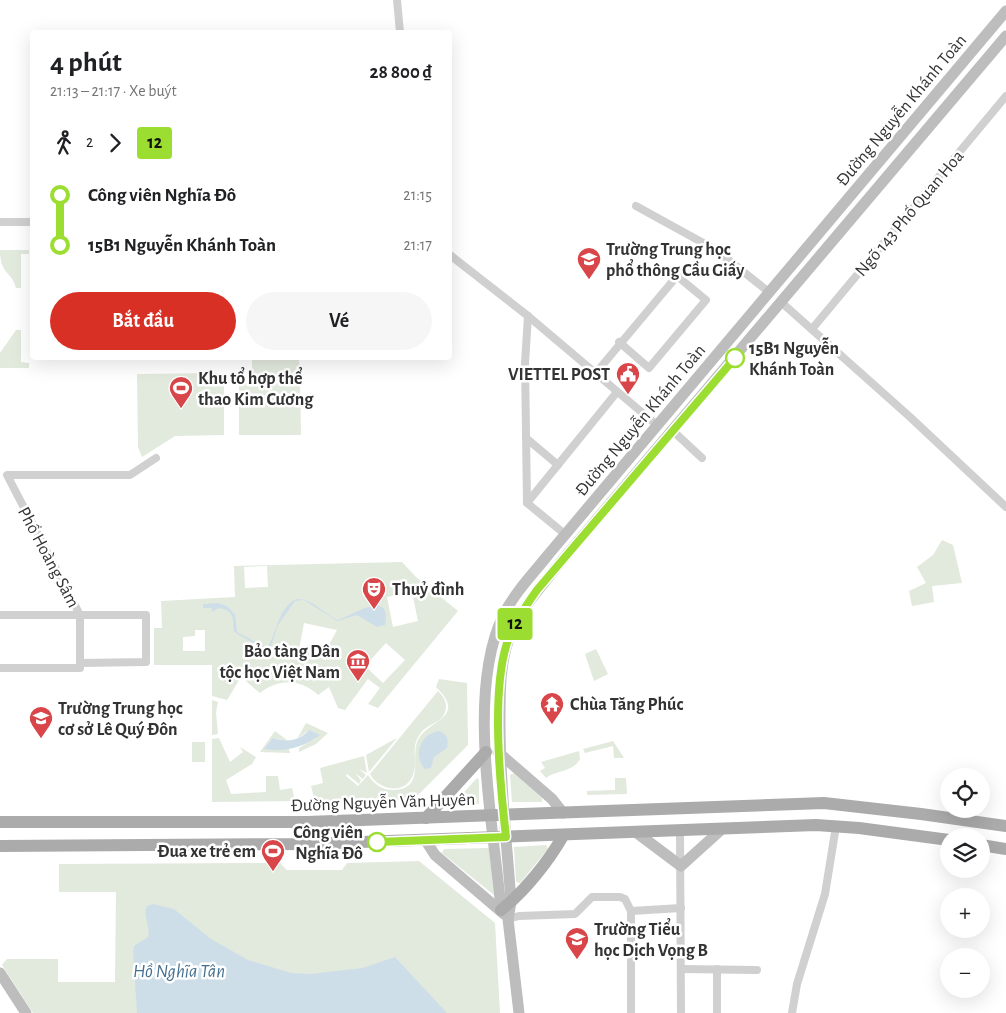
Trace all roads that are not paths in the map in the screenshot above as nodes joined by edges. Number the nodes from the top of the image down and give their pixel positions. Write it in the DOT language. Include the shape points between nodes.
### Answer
graph roads {
  1 [pos="397,0"];
  2 [pos="1006,11"];
  3 [pos="400,30"];
  4 [pos="1006,36"];
  5 [pos="1006,96"];
  6 [pos="636,206"];
  7 [pos="0,222"];
  8 [pos="30,222"];
  9 [pos="452,257"];
  10 [pos="770,293"];
  11 [pos="782,302"];
  12 [pos="528,316"];
  13 [pos="812,329"];
  14 [pos="619,342"];
  15 [pos="595,374"];
  16 [pos="617,392"];
  17 [pos="658,426"];
  18 [pos="674,431"];
  19 [pos="526,438"];
  20 [pos="156,458"];
  21 [pos="702,458"];
  22 [pos="558,465"];
  23 [pos="527,503"];
  24 [pos="1006,507"];
  25 [pos="566,535"];
  26 [pos="0,615"];
  27 [pos="80,615"];
  28 [pos="80,665"];
  29 [pos="0,668"];
  30 [pos="486,752"];
  31 [pos="500,752"];
  32 [pos="680,809"];
  33 [pos="563,812"];
  34 [pos="498,816"];
  35 [pos="426,818"];
  36 [pos="0,822"];
  37 [pos="216,822"];
  38 [pos="306,822"];
  39 [pos="836,826"];
  40 [pos="1006,826"];
  41 [pos="722,829"];
  42 [pos="680,831"];
  43 [pos="637,833"];
  44 [pos="563,836"];
  45 [pos="501,837"];
  46 [pos="940,839"];
  47 [pos="426,841"];
  48 [pos="307,844"];
  49 [pos="215,845"];
  50 [pos="0,846"];
  51 [pos="990,846"];
  52 [pos="1006,849"];
  53 [pos="681,866"];
  54 [pos="681,908"];
  55 [pos="507,911"];
  56 [pos="630,911"];
  57 [pos="681,969"];
  58 [pos="717,969"];
  59 [pos="757,970"];
  60 [pos="0,974"];
  61 [pos="26,1013"];
  62 [pos="519,1013"];
  63 [pos="631,1013"];
  64 [pos="681,1013"];
  65 [pos="717,1013"];
  66 [pos="792,1013"];
  1 -- 3 [label="street"];
  2 -- 10 [label="main road, Đường Nguyễn Khánh Toàn"];
  4 -- 11 [label="main road, Đường Nguyễn Khánh Toàn"];
  5 -- 13 [label="street, Ngõ 143 Phố Quan Hoa"];
  6 -- 10 [label="street" via="716,250"];
  7 -- 8 [label="street"];
  9 -- 12 [label="street"];
  10 -- 11 [label="main road"];
  10 -- 17 [label="main road, Đường Nguyễn Khánh Toàn"];
  11 -- 13 [label="street"];
  11 -- 18 [label="main road, Đường Nguyễn Khánh Toàn"];
  12 -- 15 [label="street"];
  12 -- 19 [label="street"];
  13 -- 24 [label="street"];
  14 -- 14 [label="street" via="648,368 706,300 677,276"];
  14 -- 15 [label="street"];
  15 -- 16 [label="street"];
  16 -- 17 [label="street"];
  16 -- 22 [label="street"];
  17 -- 25 [label="main road, Đường Nguyễn Khánh Toàn"];
  18 -- 21 [label="street"];
  18 -- 31 [label="main road, Đường Nguyễn Khánh Toàn" via="537,590 517,621 501,670"];
  19 -- 22 [label="street"];
  19 -- 23 [label="street"];
  20 -- 27 [label="street, Phố Hoàng Sâm" via="130,475 7,475"];
  22 -- 23 [label="street"];
  23 -- 25 [label="street"];
  25 -- 30 [label="main road, Đường Nguyễn Khánh Toàn" via="515,596 495,636 485,681"];
  26 -- 27 [label="street, Phố Hoàng Sâm"];
  27 -- 28 [label="street"];
  27 -- 28 [label="street, Phố Hoàng Sâm" via="146,615 146,662"];
  28 -- 29 [label="street"];
  30 -- 31 [label="main road"];
  30 -- 34 [label="main road, Đường Nguyễn Khánh Toàn"];
  30 -- 35 [label="main road"];
  31 -- 33 [label="main road"];
  31 -- 34 [label="main road, Đường Nguyễn Khánh Toàn"];
  32 -- 33 [label="main road, Đường Nguyễn Văn Huyên"];
  32 -- 40 [label="main road, Đường Nguyễn Văn Huyên" via="833,804"];
  32 -- 42 [label="main road"];
  33 -- 34 [label="main road, Đường Nguyễn Văn Huyên"];
  34 -- 35 [label="main road, Đường Nguyễn Văn Huyên"];
  34 -- 45 [label="main road, Đường Nguyễn Khánh Toàn"];
  35 -- 38 [label="main road, Đường Nguyễn Văn Huyên"];
  36 -- 37 [label="main road, Đường Nguyễn Văn Huyên"];
  37 -- 38 [label="main road, Đường Nguyễn Văn Huyên"];
  37 -- 49 [label="main road"];
  38 -- 48 [label="main road"];
  39 -- 41 [label="main road"];
  39 -- 46 [label="main road"];
  39 -- 66 [label="street" via="825,894 797,984"];
  41 -- 42 [label="main road"];
  41 -- 53 [label="main road"];
  42 -- 43 [label="main road"];
  42 -- 53 [label="street"];
  43 -- 44 [label="main road"];
  43 -- 53 [label="main road"];
  44 -- 45 [label="main road"];
  44 -- 55 [label="main road"];
  45 -- 47 [label="main road"];
  45 -- 55 [label="main road, Đường Nguyễn Khánh Toàn"];
  47 -- 48 [label="main road"];
  47 -- 55 [label="main road" via="435,855"];
  48 -- 49 [label="main road"];
  49 -- 50 [label="main road"];
  51 -- 52 [label="main road"];
  53 -- 54 [label="street"];
  54 -- 56 [label="street"];
  54 -- 57 [label="street"];
  55 -- 56 [label="street" via="519,916 576,913 593,897 621,897 626,900"];
  55 -- 62 [label="main road, Đường Nguyễn Khánh Toàn"];
  56 -- 63 [label="street"];
  57 -- 58 [label="street"];
  57 -- 64 [label="street"];
  58 -- 59 [label="street"];
  58 -- 65 [label="street"];
  60 -- 61 [label="main road"];
}
